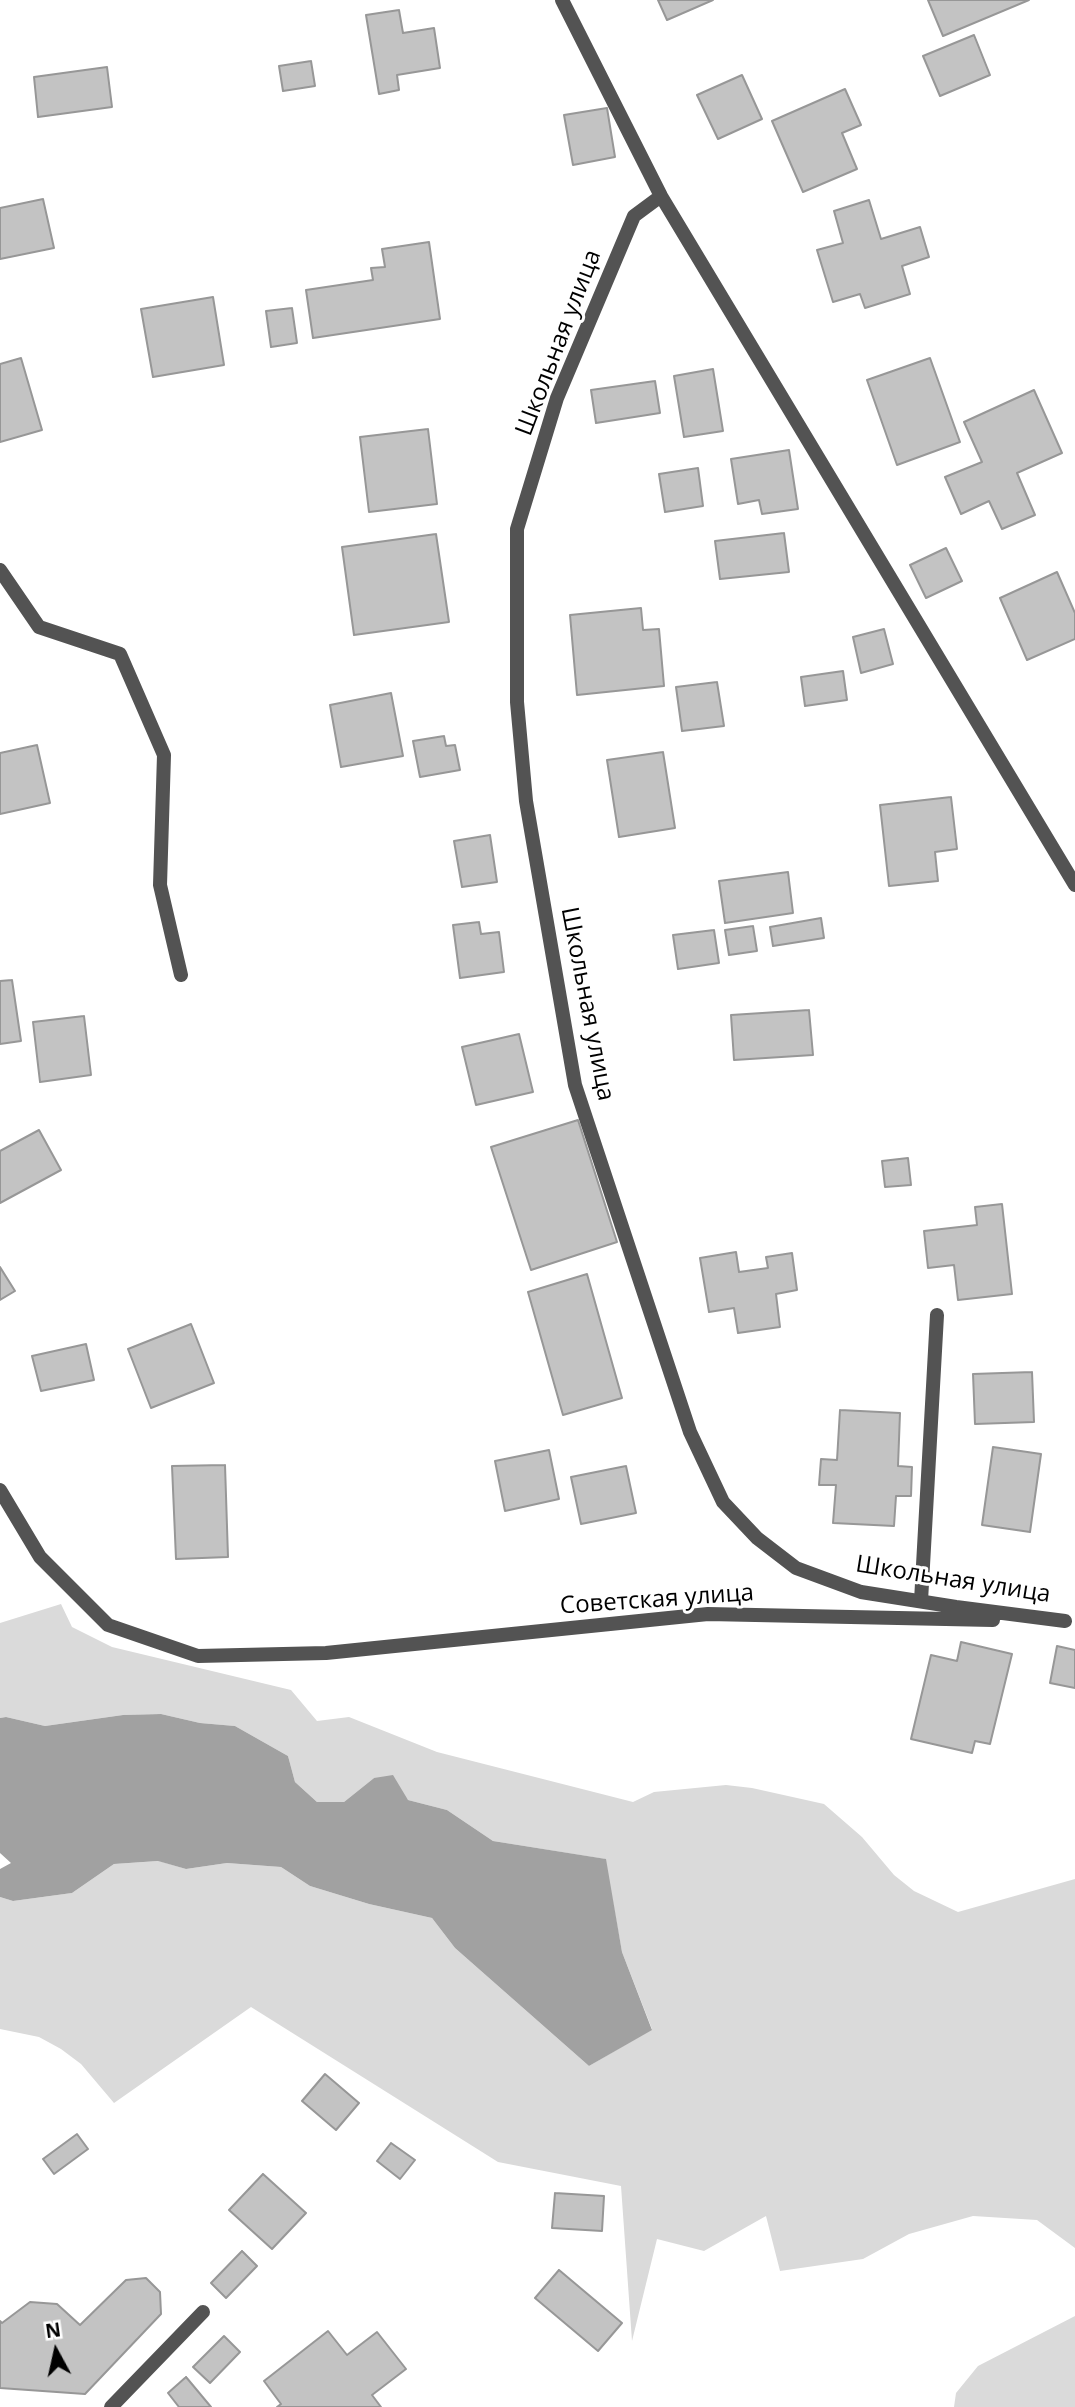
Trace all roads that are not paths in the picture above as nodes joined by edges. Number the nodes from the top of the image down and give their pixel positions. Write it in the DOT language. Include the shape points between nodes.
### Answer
graph roads {
  1 [pos="562,0"];
  2 [pos="662,196"];
  3 [pos="0,570"];
  4 [pos="1075,884"];
  5 [pos="181,975"];
  6 [pos="937,1315"];
  7 [pos="0,1490"];
  8 [pos="920,1601"];
  9 [pos="1070,1621"];
  10 [pos="204,2312"];
  11 [pos="111,2407"];
  1 -- 2 [label="street"];
  2 -- 4 [label="street"];
  2 -- 8 [label="street, Школьная улица" via="634,216 557,398 517,529 517,702 526,801 575,1085 690,1432 723,1502 757,1538 796,1568 861,1592"];
  3 -- 5 [label="street" via="39,627 120,654 164,755 160,885"];
  6 -- 8 [label="street"];
  7 -- 9 [label="street, Советская улица" via="40,1557 108,1625 198,1656 326,1653 708,1614"];
  8 -- 9 [label="street, Школьная улица"];
  10 -- 11 [label="street"];
}
